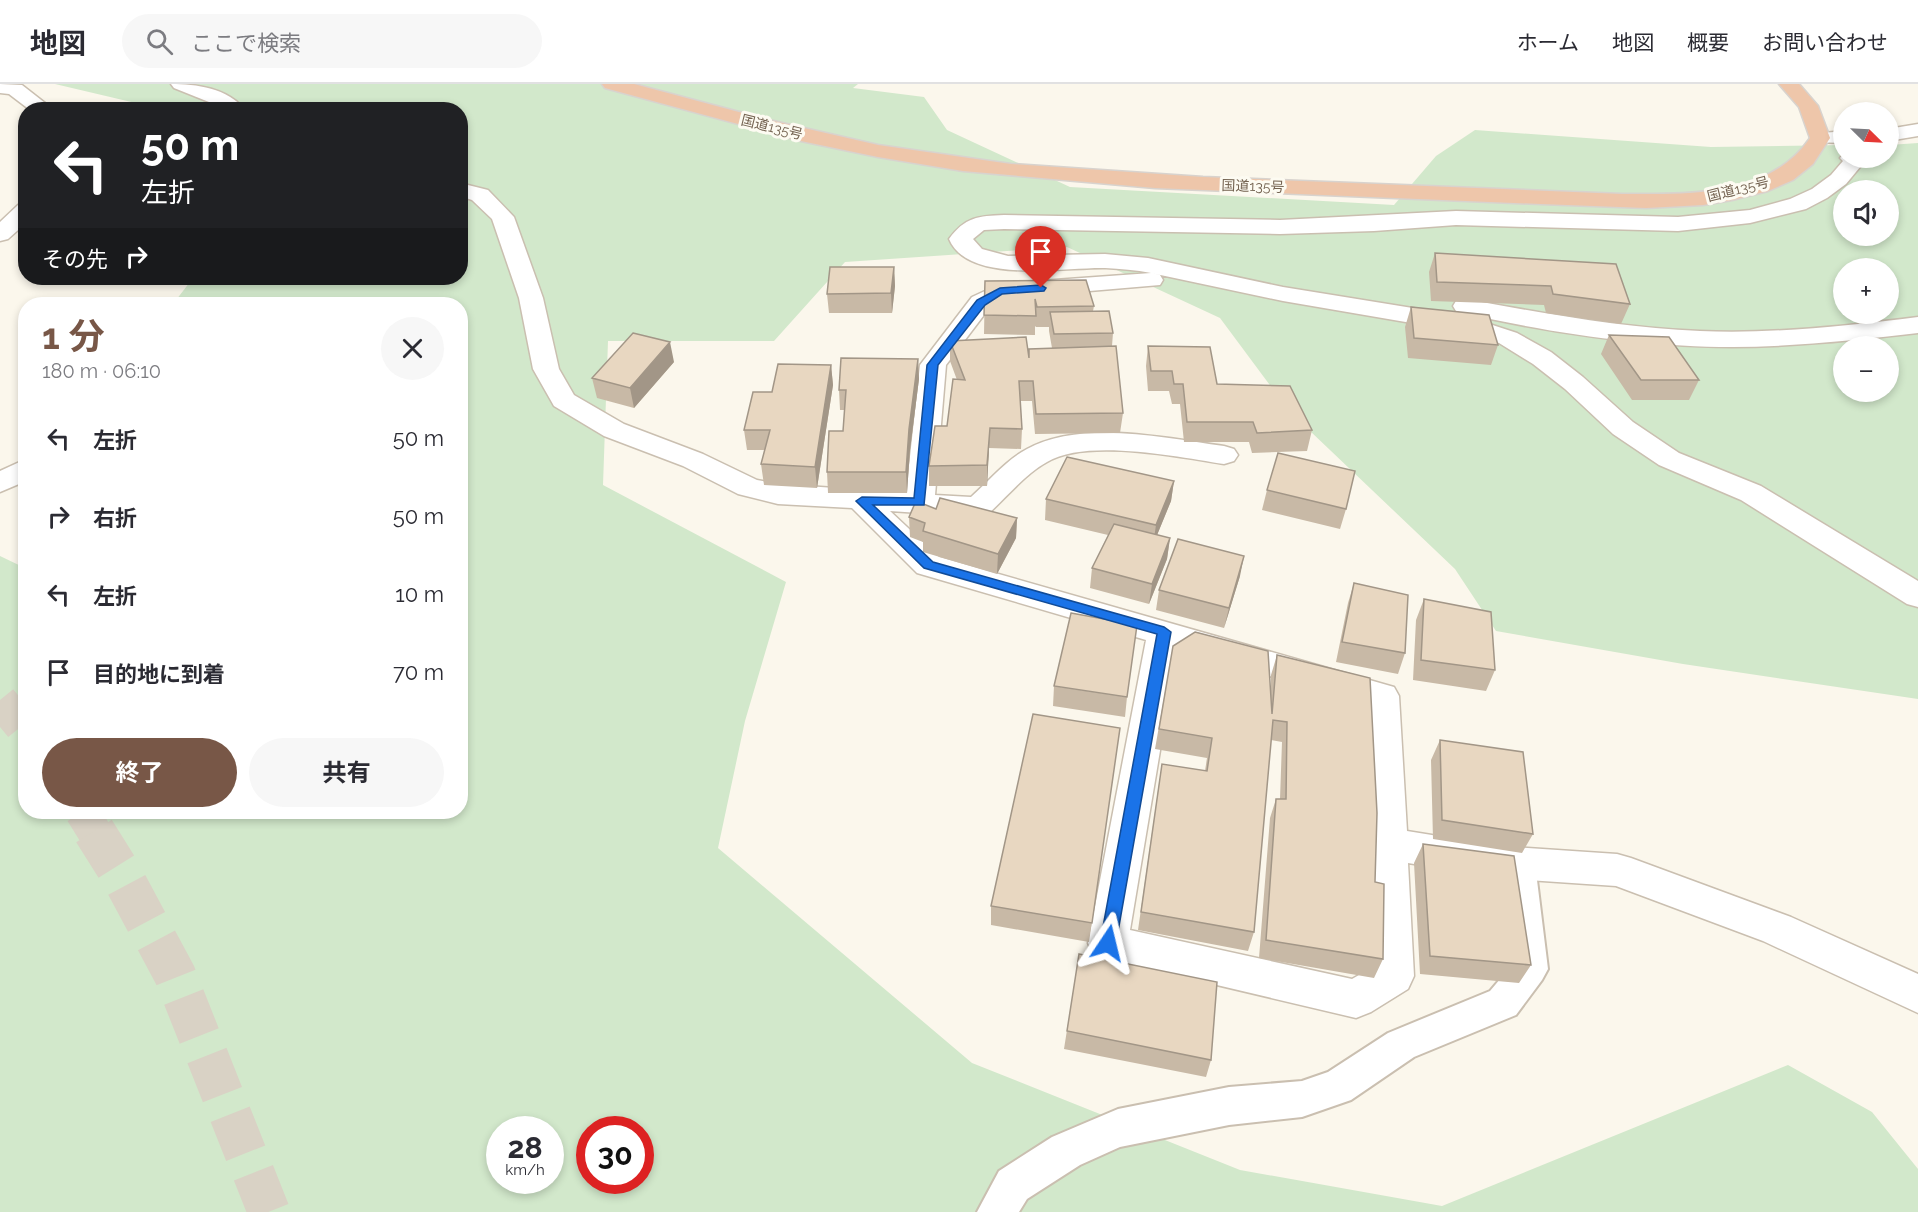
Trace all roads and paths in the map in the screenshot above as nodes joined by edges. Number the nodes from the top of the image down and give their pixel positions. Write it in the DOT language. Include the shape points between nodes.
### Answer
graph roads {
  1 [pos="181,84"];
  2 [pos="612,84"];
  3 [pos="1789,84"];
  4 [pos="0,87"];
  5 [pos="33,102"];
  6 [pos="223,102"];
  7 [pos="1918,130"];
  8 [pos="1899,133"];
  9 [pos="1833,137"];
  10 [pos="1820,138"];
  11 [pos="1833,144"];
  12 [pos="1849,168"];
  13 [pos="468,191"];
  14 [pos="18,217"];
  15 [pos="0,234"];
  16 [pos="1199,275"];
  17 [pos="1918,325"];
  18 [pos="1224,456"];
  19 [pos="18,473"];
  20 [pos="0,483"];
  21 [pos="862,501"];
  22 [pos="920,502"];
  23 [pos="1918,596"];
  24 [pos="1164,632"];
  25 [pos="1387,844"];
  26 [pos="1519,864"];
  27 [pos="1918,994"];
  28 [pos="997,1212"];
  1 -- 6 [label="street"];
  2 -- 10 [label="highway, 国道135号" via="791,133 917,158 1062,175 1234,185 1622,201 1708,198 1768,183 1791,171 1807,158"];
  3 -- 10 [label="highway" via="1808,106"];
  4 -- 5 [label="street" via="15,89"];
  7 -- 8 [label="street"];
  9 -- 10 [label="street"];
  10 -- 11 [label="street"];
  12 -- 16 [label="street" via="1844,176 1805,201 1706,222 1456,219 1280,227 1004,222 977,223 966,230 962,239 974,254 1007,263 1105,261"];
  13 -- 21 [label="street" via="480,195 503,217 531,298 546,369 564,400 614,430 693,460 748,487 778,494"];
  14 -- 15 [label="street"];
  16 -- 17 [label="street" via="1290,281 1668,338 1779,340"];
  16 -- 22 [label="street" via="1000,291 981,302 933,365"];
  16 -- 23 [label="street" via="1283,294 1468,325 1508,338 1542,358 1623,428 1669,459 1751,493"];
  18 -- 22 [label="street" via="1142,444 1061,446 1038,454 978,507"];
  19 -- 20 [label="street"];
  21 -- 22 [label="street"];
  21 -- 24 [label="street" via="928,565"];
  24 -- 25 [label="street" via="1382,696"];
  24 -- 25 [label="street" via="1108,943 1356,999 1394,976"];
  25 -- 26 [label="street"];
  26 -- 27 [label="street" via="1617,870 1777,929"];
  26 -- 28 [label="lane" via="1530,969 1503,1003 1401,1045 1338,1087 1302,1099 1229,1106 1118,1128 1066,1150 1013,1185"];
}
